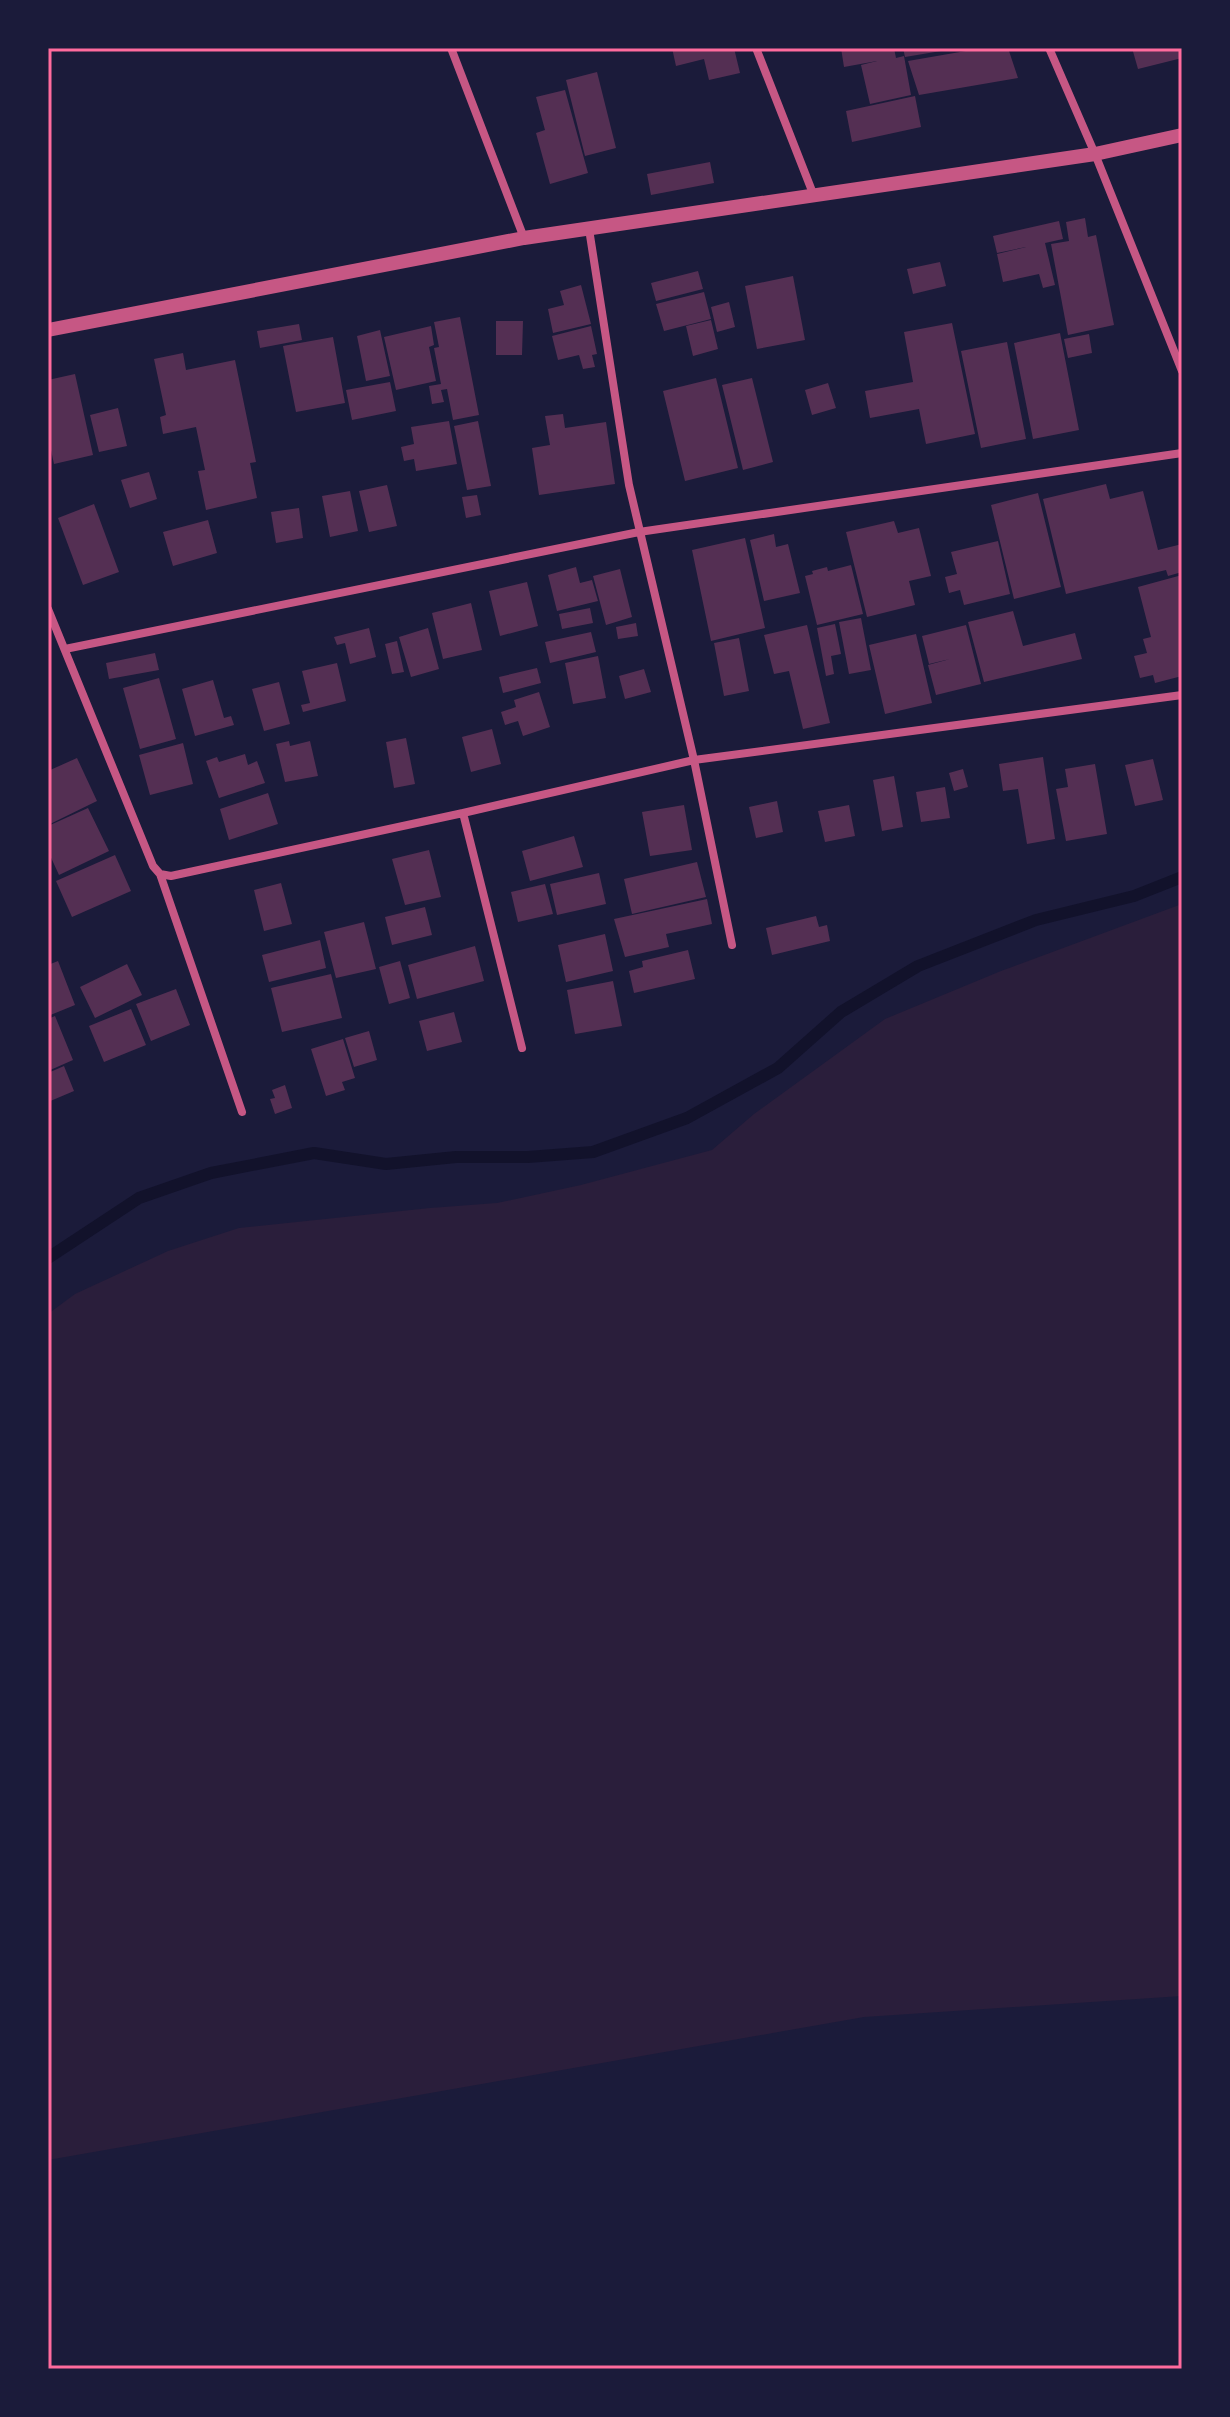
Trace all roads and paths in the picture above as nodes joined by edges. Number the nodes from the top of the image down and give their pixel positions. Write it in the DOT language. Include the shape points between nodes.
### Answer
graph roads {
  1 [pos="451,48"];
  2 [pos="756,48"];
  3 [pos="1049,48"];
  4 [pos="1182,135"];
  5 [pos="1095,154"];
  6 [pos="814,197"];
  7 [pos="589,229"];
  8 [pos="524,238"];
  9 [pos="48,330"];
  10 [pos="1182,371"];
  11 [pos="1182,453"];
  12 [pos="639,532"];
  13 [pos="48,609"];
  14 [pos="65,649"];
  15 [pos="1182,695"];
  16 [pos="694,760"];
  17 [pos="463,813"];
  18 [pos="160,874"];
  19 [pos="732,945"];
  20 [pos="522,1048"];
  21 [pos="242,1112"];
  1 -- 8 [label="street"];
  2 -- 6 [label="street"];
  3 -- 5 [label="street"];
  4 -- 5 [label="street"];
  5 -- 6 [label="street"];
  5 -- 10 [label="street"];
  6 -- 7 [label="street"];
  7 -- 8 [label="street"];
  7 -- 12 [label="street"];
  8 -- 9 [label="street"];
  11 -- 12 [label="street"];
  12 -- 14 [label="street"];
  12 -- 16 [label="street"];
  13 -- 14 [label="street"];
  14 -- 18 [label="street"];
  15 -- 16 [label="street"];
  16 -- 17 [label="street"];
  16 -- 19 [label="street"];
  17 -- 18 [label="street" via="171,876"];
  17 -- 20 [label="street"];
  18 -- 21 [label="street"];
}
